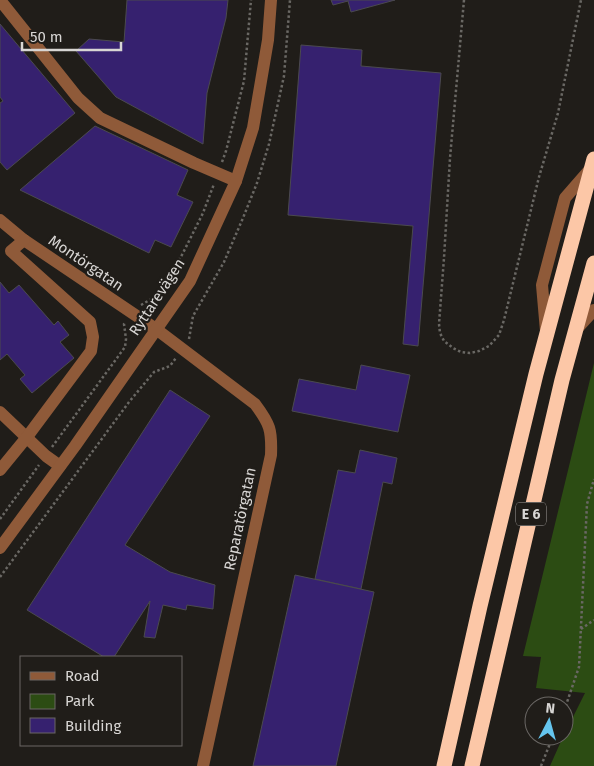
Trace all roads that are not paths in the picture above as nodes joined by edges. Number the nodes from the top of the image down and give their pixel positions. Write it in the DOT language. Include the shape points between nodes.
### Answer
graph roads {
  1 [pos="0,0"];
  2 [pos="271,0"];
  3 [pos="593,163"];
  4 [pos="236,181"];
  5 [pos="0,220"];
  6 [pos="24,240"];
  7 [pos="594,263"];
  8 [pos="594,310"];
  9 [pos="156,329"];
  10 [pos="575,331"];
  11 [pos="0,412"];
  12 [pos="27,437"];
  13 [pos="60,466"];
  14 [pos="0,470"];
  15 [pos="0,548"];
  16 [pos="203,766"];
  17 [pos="444,766"];
  18 [pos="472,766"];
  1 -- 4 [label="street" via="78,98 100,118"];
  2 -- 4 [label="street, Ryttarevägen" via="268,40 253,128"];
  3 -- 17 [label="highway, E 6" via="546,336"];
  4 -- 9 [label="street, Ryttarevägen" via="190,281"];
  5 -- 6 [label="street, Montörgatan"];
  6 -- 9 [label="street, Montörgatan"];
  6 -- 12 [label="street" via="11,251 90,322 93,337 91,351"];
  7 -- 10 [label="highway, E 6"];
  8 -- 10 [label="street"];
  9 -- 13 [label="street, Ryttarevägen"];
  9 -- 16 [label="street, Reparatörgatan" via="255,404 272,435 271,455"];
  10 -- 18 [label="highway, E 6"];
  11 -- 12 [label="street"];
  12 -- 13 [label="street"];
  12 -- 14 [label="street"];
  13 -- 15 [label="street, Ryttarevägen"];
}
